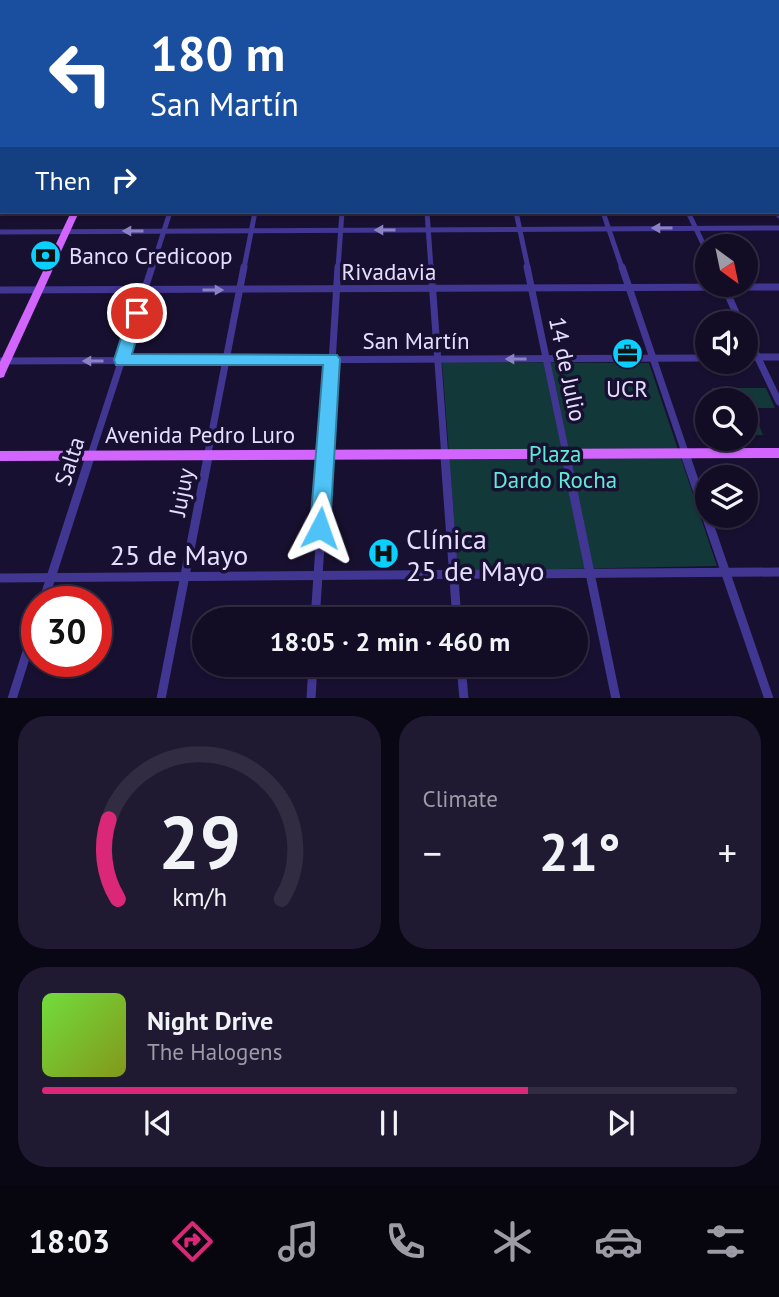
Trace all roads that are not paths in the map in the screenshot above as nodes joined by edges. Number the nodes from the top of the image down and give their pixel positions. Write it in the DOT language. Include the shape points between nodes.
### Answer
graph roads {
  1 [pos="74,214"];
  2 [pos="169,214"];
  3 [pos="256,214"];
  4 [pos="342,214"];
  5 [pos="427,214"];
  6 [pos="516,214"];
  7 [pos="604,214"];
  8 [pos="689,214"];
  9 [pos="696,228"];
  10 [pos="779,228"];
  11 [pos="519,229"];
  12 [pos="609,229"];
  13 [pos="341,230"];
  14 [pos="429,230"];
  15 [pos="164,231"];
  16 [pos="252,231"];
  17 [pos="0,232"];
  18 [pos="66,232"];
  19 [pos="699,234"];
  20 [pos="695,287"];
  21 [pos="758,287"];
  22 [pos="779,287"];
  23 [pos="531,288"];
  24 [pos="629,288"];
  25 [pos="240,289"];
  26 [pos="337,289"];
  27 [pos="433,289"];
  28 [pos="0,290"];
  29 [pos="38,290"];
  30 [pos="145,290"];
  31 [pos="779,357"];
  32 [pos="546,358"];
  33 [pos="653,358"];
  34 [pos="695,358"];
  35 [pos="758,358"];
  36 [pos="331,359"];
  37 [pos="439,359"];
  38 [pos="122,360"];
  39 [pos="227,360"];
  40 [pos="758,360"];
  41 [pos="3,361"];
  42 [pos="0,374"];
  43 [pos="779,402"];
  44 [pos="686,453"];
  45 [pos="779,453"];
  46 [pos="445,454"];
  47 [pos="566,454"];
  48 [pos="208,455"];
  49 [pos="325,455"];
  50 [pos="0,456"];
  51 [pos="91,456"];
  52 [pos="779,572"];
  53 [pos="727,573"];
  54 [pos="590,575"];
  55 [pos="454,576"];
  56 [pos="183,577"];
  57 [pos="317,577"];
  58 [pos="0,578"];
  59 [pos="50,578"];
  60 [pos="48,586"];
  61 [pos="316,607"];
  62 [pos="456,607"];
  63 [pos="21,670"];
  64 [pos="312,677"];
  65 [pos="462,677"];
  66 [pos="12,698"];
  67 [pos="161,698"];
  68 [pos="311,698"];
  69 [pos="464,698"];
  70 [pos="616,698"];
  71 [pos="769,698"];
  1 -- 18 [label="main road"];
  2 -- 15 [label="street, Salta"];
  3 -- 16 [label="street, Jujuy"];
  4 -- 13 [label="street"];
  5 -- 14 [label="street"];
  6 -- 11 [label="street, 14 de Julio"];
  7 -- 12 [label="street"];
  8 -- 9 [label="street"];
  9 -- 10 [label="street"];
  9 -- 12 [label="street, one-way"];
  9 -- 19 [label="street"];
  11 -- 12 [label="street"];
  11 -- 14 [label="street"];
  11 -- 23 [label="street, 14 de Julio"];
  12 -- 24 [label="street"];
  14 -- 13 [label="street, one-way"];
  13 -- 16 [label="street"];
  13 -- 26 [label="street"];
  14 -- 27 [label="street"];
  15 -- 16 [label="street"];
  15 -- 18 [label="street, one-way"];
  15 -- 30 [label="street, Salta"];
  16 -- 25 [label="street, Jujuy"];
  17 -- 18 [label="street"];
  18 -- 29 [label="main road"];
  20 -- 24 [label="street, Rivadavia"];
  21 -- 22 [label="street, Rivadavia"];
  23 -- 24 [label="street, Rivadavia"];
  23 -- 27 [label="street, Rivadavia"];
  23 -- 32 [label="street, 14 de Julio"];
  24 -- 33 [label="street"];
  25 -- 26 [label="street, Rivadavia"];
  30 -- 25 [label="street, Rivadavia, one-way"];
  25 -- 39 [label="street, Jujuy"];
  26 -- 27 [label="street, Rivadavia"];
  26 -- 36 [label="street"];
  27 -- 37 [label="street"];
  28 -- 29 [label="street, Rivadavia"];
  29 -- 30 [label="street, Rivadavia"];
  29 -- 41 [label="main road"];
  30 -- 38 [label="street, Salta"];
  31 -- 35 [label="street"];
  32 -- 33 [label="street, San Martín"];
  32 -- 37 [label="street, San Martín, one-way"];
  32 -- 47 [label="street, 14 de Julio"];
  33 -- 34 [label="street, San Martín"];
  33 -- 44 [label="street"];
  36 -- 37 [label="street, San Martín"];
  36 -- 39 [label="street, San Martín"];
  36 -- 49 [label="street"];
  37 -- 46 [label="street"];
  38 -- 39 [label="street, San Martín"];
  38 -- 41 [label="street, San Martín, one-way"];
  38 -- 51 [label="street, Salta"];
  39 -- 48 [label="street, Jujuy"];
  40 -- 43 [label="street"];
  41 -- 42 [label="main road"];
  44 -- 45 [label="main road, Avenida Pedro Luro"];
  44 -- 47 [label="main road, Avenida Pedro Luro"];
  44 -- 53 [label="street"];
  46 -- 47 [label="main road, Avenida Pedro Luro"];
  46 -- 49 [label="main road, Avenida Pedro Luro"];
  46 -- 55 [label="street"];
  47 -- 54 [label="street, 14 de Julio"];
  48 -- 49 [label="main road, Avenida Pedro Luro"];
  48 -- 51 [label="main road, Avenida Pedro Luro"];
  48 -- 56 [label="street, Jujuy"];
  49 -- 57 [label="street"];
  50 -- 51 [label="main road, Avenida Pedro Luro"];
  51 -- 59 [label="street, Salta"];
  52 -- 53 [label="street, 25 de Mayo"];
  53 -- 54 [label="street, 25 de Mayo"];
  53 -- 71 [label="street"];
  54 -- 55 [label="street, 25 de Mayo"];
  54 -- 70 [label="street, 14 de Julio"];
  55 -- 57 [label="street, 25 de Mayo"];
  55 -- 62 [label="street"];
  56 -- 57 [label="street, 25 de Mayo"];
  56 -- 59 [label="street, 25 de Mayo"];
  56 -- 67 [label="street, Jujuy"];
  57 -- 61 [label="street"];
  58 -- 59 [label="street, 25 de Mayo"];
  59 -- 60 [label="street, Salta"];
  63 -- 66 [label="street"];
  64 -- 68 [label="street"];
  65 -- 69 [label="street"];
}
